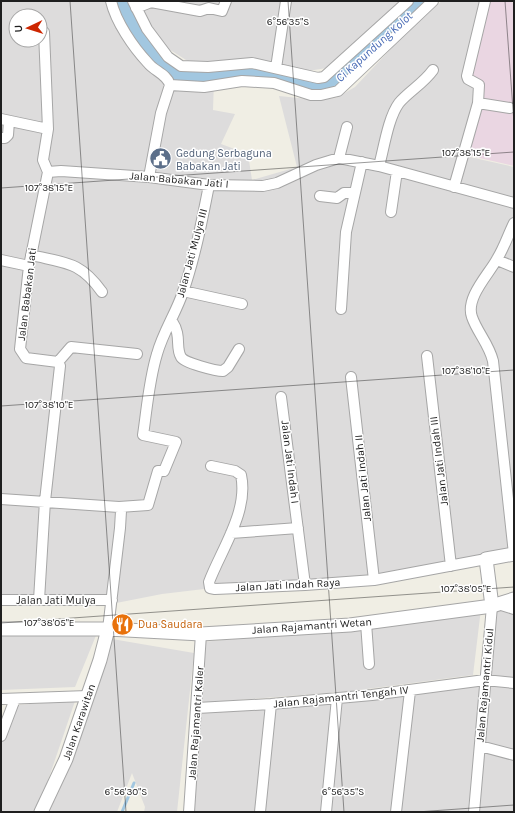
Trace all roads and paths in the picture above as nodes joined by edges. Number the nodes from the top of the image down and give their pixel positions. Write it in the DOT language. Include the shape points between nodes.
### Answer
graph roads {
  1 [pos="110,1"];
  2 [pos="226,1"];
  3 [pos="286,1"];
  4 [pos="408,1"];
  5 [pos="433,1"];
  6 [pos="485,1"];
  7 [pos="135,4"];
  8 [pos="45,48"];
  9 [pos="276,68"];
  10 [pos="433,70"];
  11 [pos="170,85"];
  12 [pos="478,103"];
  13 [pos="510,108"];
  14 [pos="5,120"];
  15 [pos="347,128"];
  16 [pos="48,129"];
  17 [pos="1,138"];
  18 [pos="339,158"];
  19 [pos="362,162"];
  20 [pos="379,166"];
  21 [pos="397,171"];
  22 [pos="48,172"];
  23 [pos="148,177"];
  24 [pos="210,185"];
  25 [pos="454,187"];
  26 [pos="354,193"];
  27 [pos="320,196"];
  28 [pos="512,202"];
  29 [pos="391,212"];
  30 [pos="514,223"];
  31 [pos="31,255"];
  32 [pos="1,260"];
  33 [pos="497,260"];
  34 [pos="29,266"];
  35 [pos="514,267"];
  36 [pos="183,291"];
  37 [pos="102,292"];
  38 [pos="242,304"];
  39 [pos="341,309"];
  40 [pos="172,321"];
  41 [pos="239,349"];
  42 [pos="137,354"];
  43 [pos="427,356"];
  44 [pos="58,362"];
  45 [pos="351,377"];
  46 [pos="281,397"];
  47 [pos="211,466"];
  48 [pos="1,499"];
  49 [pos="45,501"];
  50 [pos="119,507"];
  51 [pos="298,528"];
  52 [pos="231,533"];
  53 [pos="514,554"];
  54 [pos="486,559"];
  55 [pos="451,566"];
  56 [pos="374,580"];
  57 [pos="305,585"];
  58 [pos="514,599"];
  59 [pos="1,600"];
  60 [pos="39,600"];
  61 [pos="112,600"];
  62 [pos="495,605"];
  63 [pos="514,610"];
  64 [pos="366,623"];
  65 [pos="1,629"];
  66 [pos="108,629"];
  67 [pos="202,634"];
  68 [pos="369,664"];
  69 [pos="487,680"];
  70 [pos="514,683"];
  71 [pos="410,691"];
  72 [pos="88,696"];
  73 [pos="337,698"];
  74 [pos="1,699"];
  75 [pos="15,699"];
  76 [pos="271,704"];
  77 [pos="197,708"];
  78 [pos="1,736"];
  79 [pos="480,746"];
  80 [pos="514,755"];
  81 [pos="41,812"];
  82 [pos="189,812"];
  83 [pos="260,812"];
  84 [pos="326,812"];
  85 [pos="396,812"];
  86 [pos="474,812"];
  1 -- 11 [label="street" via="124,31 148,64 165,77"];
  2 -- 7 [label="street" via="222,11 209,8 204,12 151,2"];
  3 -- 9 [label="street"];
  4 -- 9 [label="street" via="324,77 315,78"];
  5 -- 11 [label="street" via="345,87 334,93 311,95 274,83 242,81 204,87"];
  6 -- 12 [label="street" via="467,76 479,85"];
  7 -- 9 [label="street" via="147,29 168,57 181,66 208,68 252,63"];
  8 -- 16 [label="street"];
  10 -- 20 [label="street" via="397,107"];
  11 -- 23 [label="street" via="161,113"];
  12 -- 13 [label="street"];
  12 -- 25 [label="street"];
  14 -- 16 [label="street"];
  14 -- 17 [label="street" via="8,135"];
  15 -- 18 [label="street"];
  16 -- 22 [label="street" via="43,160"];
  18 -- 19 [label="street, Jalan Babakan Jati I"];
  18 -- 24 [label="street, Jalan Babakan Jati I" via="316,165 277,183 263,186"];
  19 -- 20 [label="street, Jalan Babakan Jati I"];
  19 -- 26 [label="street"];
  20 -- 21 [label="street, Jalan Babakan Jati I"];
  21 -- 25 [label="street, Jalan Babakan Jati I"];
  21 -- 29 [label="street"];
  22 -- 23 [label="street, Jalan Babakan Jati I"];
  22 -- 31 [label="street, Jalan Babakan Jati"];
  23 -- 24 [label="street, Jalan Babakan Jati I"];
  24 -- 36 [label="street, Jalan Jati Mulya III"];
  25 -- 28 [label="street, Jalan Babakan Jati I"];
  26 -- 27 [label="street" via="345,192 337,198"];
  26 -- 39 [label="street" via="346,232"];
  30 -- 33 [label="street"];
  31 -- 34 [label="street, Jalan Babakan Jati"];
  31 -- 37 [label="street" via="83,270"];
  32 -- 34 [label="street"];
  33 -- 35 [label="street"];
  33 -- 53 [label="street" via="481,282 470,310 493,361"];
  34 -- 44 [label="street, Jalan Babakan Jati" via="20,349 28,359"];
  36 -- 38 [label="street"];
  36 -- 40 [label="street, Jalan Jati Mulya III"];
  40 -- 41 [label="street" via="178,332 180,356 185,360 212,370 223,371"];
  40 -- 50 [label="street, Jalan Jati Mulya III" via="162,337 153,368 143,435 176,442 164,471 158,471 148,505"];
  42 -- 44 [label="street" via="71,347"];
  43 -- 55 [label="street, Jalan Jati Indah III"];
  44 -- 49 [label="street" via="60,366 56,416"];
  45 -- 56 [label="street, Jalan Jati Indah II"];
  46 -- 51 [label="street, Jalan Jati Indah I"];
  47 -- 52 [label="street, Jalan Jati Indah Raya" via="235,471 241,475 240,504"];
  48 -- 49 [label="street"];
  49 -- 50 [label="street"];
  49 -- 60 [label="street"];
  50 -- 61 [label="street" via="120,528"];
  51 -- 52 [label="street"];
  51 -- 57 [label="street, Jalan Jati Indah I"];
  52 -- 57 [label="street, Jalan Jati Indah Raya" via="209,580 210,588"];
  53 -- 54 [label="street, Jalan Jati Indah Raya"];
  54 -- 55 [label="street, Jalan Jati Indah Raya"];
  54 -- 62 [label="street, Jalan Rajamantri Kidul"];
  55 -- 56 [label="street, Jalan Jati Indah Raya"];
  56 -- 57 [label="street, Jalan Jati Indah Raya"];
  58 -- 62 [label="street, Jalan Rajamantri Wetan"];
  59 -- 60 [label="street, Jalan Jati Mulya"];
  60 -- 61 [label="street, Jalan Jati Mulya"];
  61 -- 66 [label="street"];
  62 -- 63 [label="street"];
  62 -- 64 [label="street, Jalan Rajamantri Wetan"];
  62 -- 69 [label="street, Jalan Rajamantri Kidul"];
  64 -- 67 [label="street, Jalan Rajamantri Wetan"];
  64 -- 68 [label="street"];
  65 -- 66 [label="street, Jalan Rajamantri Wetan"];
  66 -- 67 [label="street, Jalan Rajamantri Wetan"];
  66 -- 72 [label="street, Jalan Karawitan"];
  67 -- 77 [label="street, Jalan Rajamantri Kaler"];
  69 -- 70 [label="street, Jalan Rajamantri Tengah IV"];
  69 -- 71 [label="street, Jalan Rajamantri Tengah IV"];
  69 -- 79 [label="street, Jalan Rajamantri Kidul"];
  71 -- 73 [label="street, Jalan Rajamantri Tengah IV"];
  71 -- 85 [label="street"];
  72 -- 75 [label="street"];
  72 -- 81 [label="street, Jalan Karawitan" via="66,759"];
  73 -- 76 [label="street, Jalan Rajamantri Tengah IV"];
  73 -- 84 [label="street"];
  74 -- 75 [label="street"];
  75 -- 78 [label="street"];
  76 -- 77 [label="street, Jalan Rajamantri Tengah IV"];
  76 -- 83 [label="street"];
  77 -- 82 [label="street, Jalan Rajamantri Kaler"];
  79 -- 80 [label="street"];
  79 -- 86 [label="street, Jalan Rajamantri Kidul"];
}
